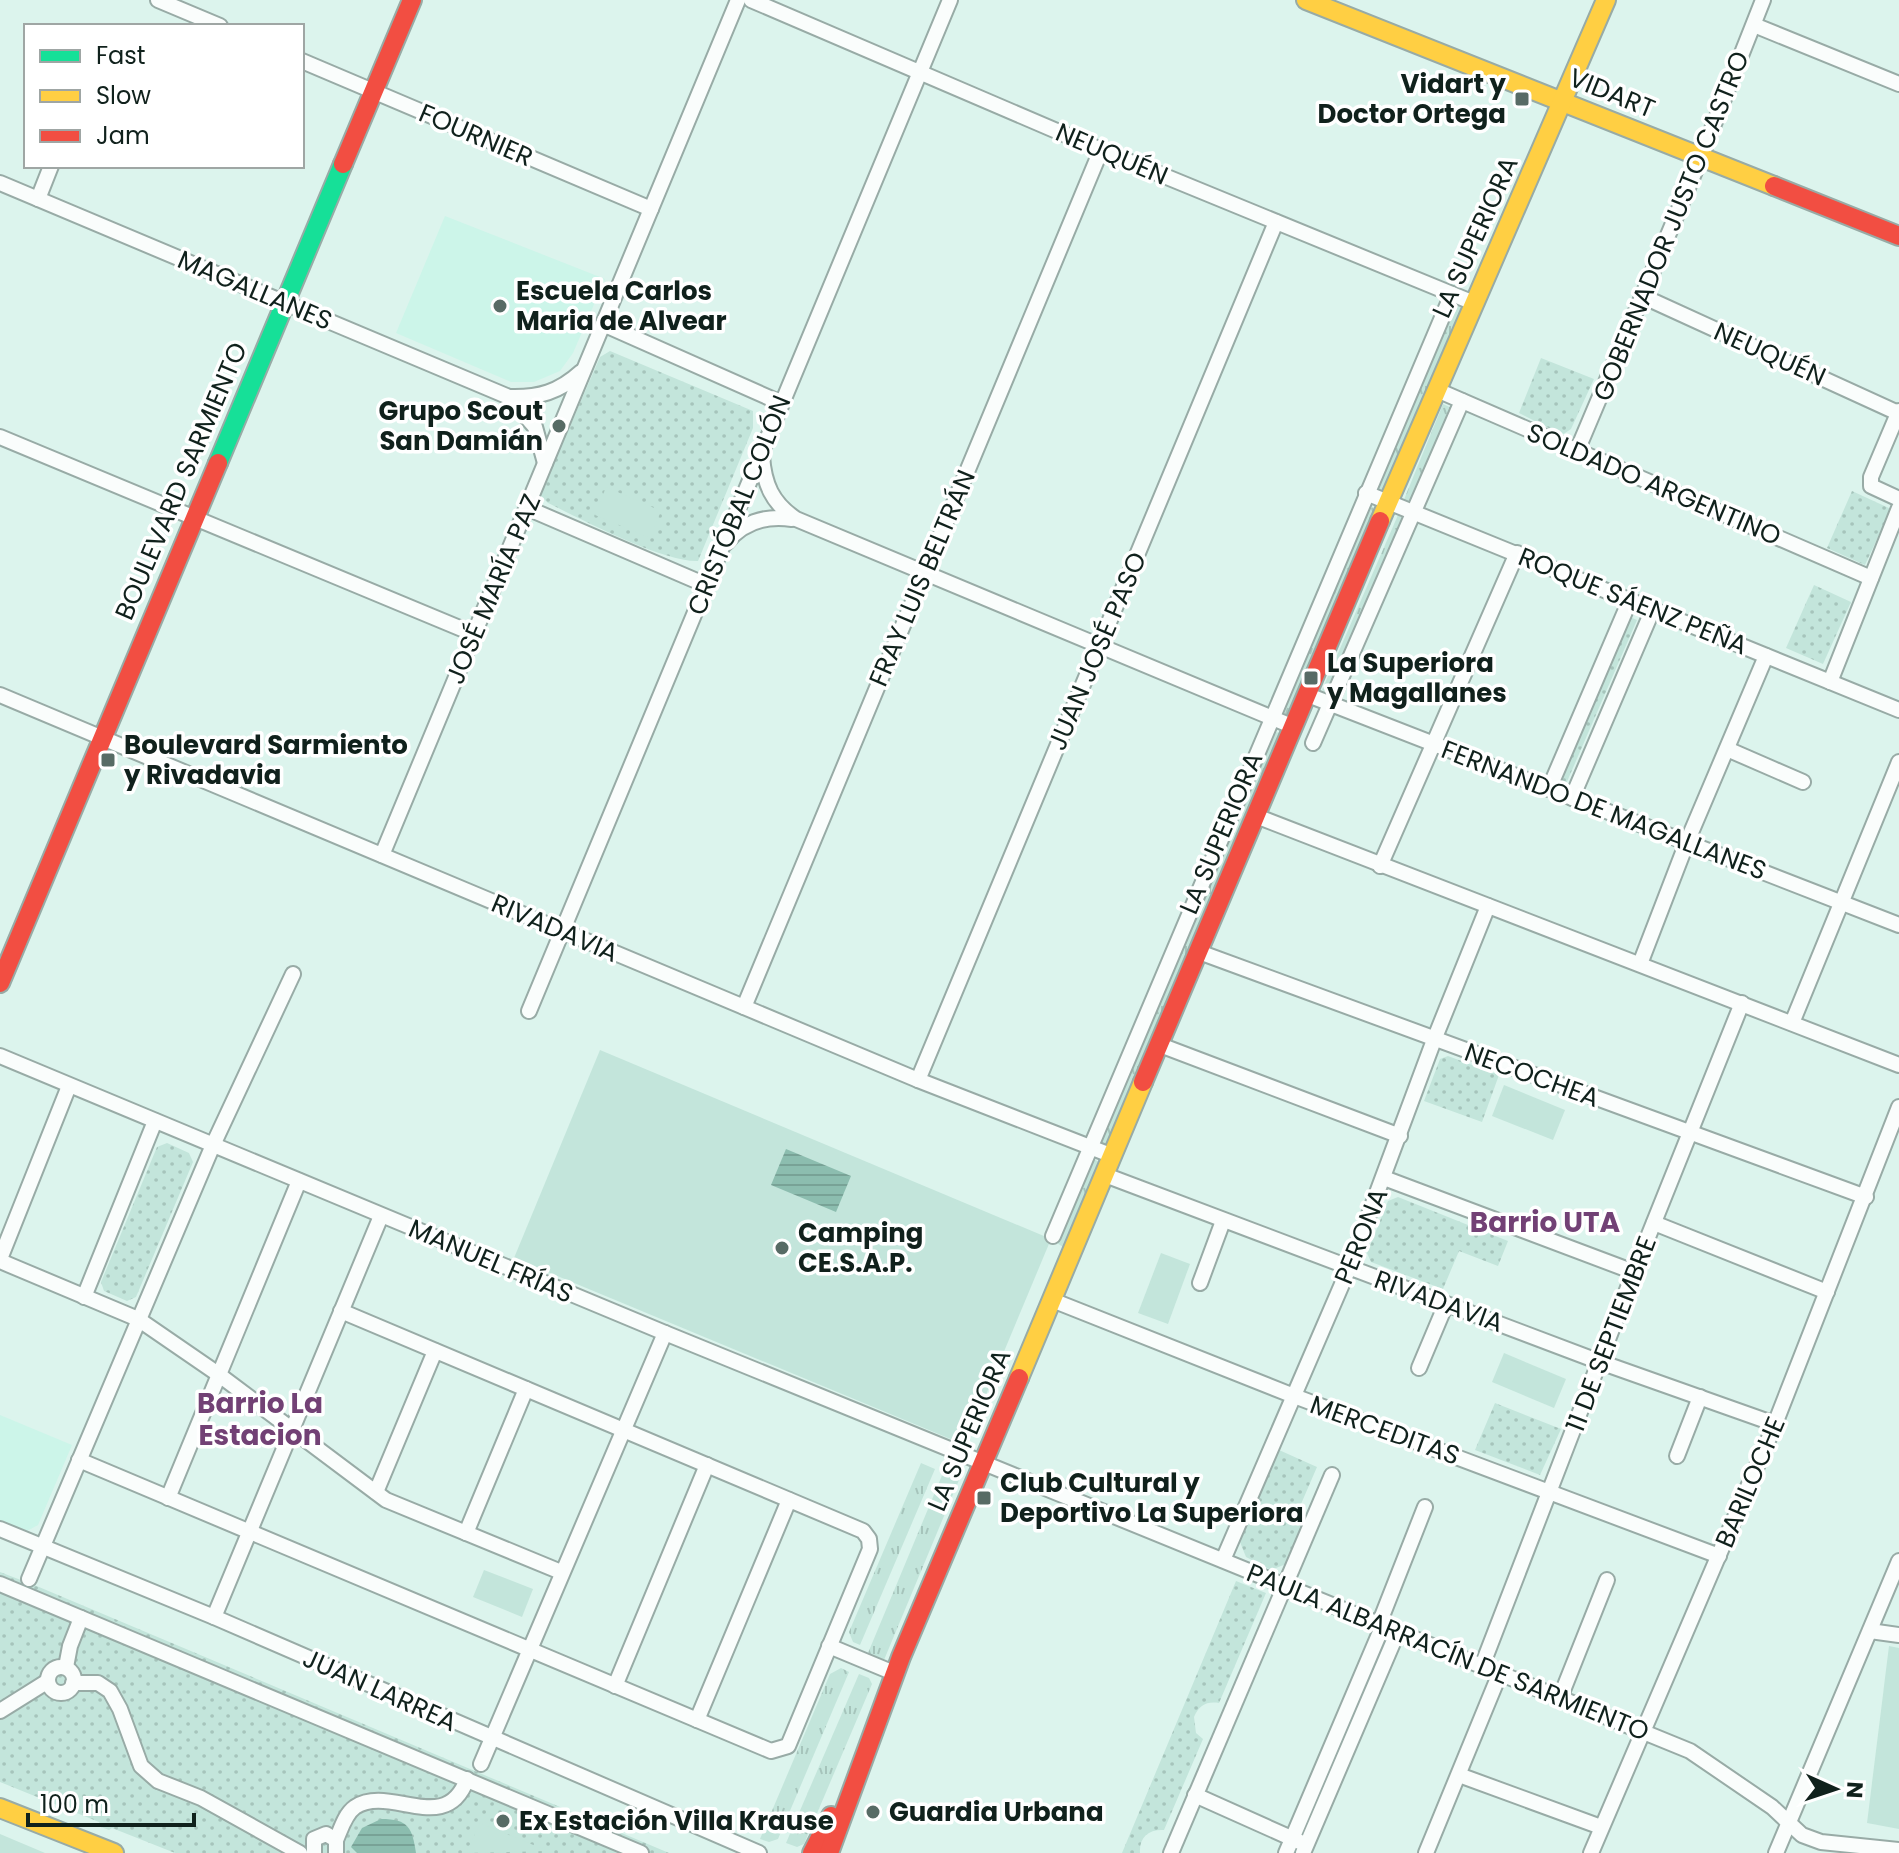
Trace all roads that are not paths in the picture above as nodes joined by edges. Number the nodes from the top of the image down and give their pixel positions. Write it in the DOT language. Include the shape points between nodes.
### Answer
graph roads {
  1 [pos="158,0"];
  2 [pos="412,0"];
  3 [pos="738,0"];
  4 [pos="751,0"];
  5 [pos="950,0"];
  6 [pos="1306,0"];
  7 [pos="1606,0"];
  8 [pos="1763,0"];
  9 [pos="215,24"];
  10 [pos="1754,25"];
  11 [pos="304,62"];
  12 [pos="920,72"];
  13 [pos="1899,84"];
  14 [pos="373,91"];
  15 [pos="1563,102"];
  16 [pos="1101,150"];
  17 [pos="1701,157"];
  18 [pos="50,168"];
  19 [pos="0,183"];
  20 [pos="38,199"];
  21 [pos="651,209"];
  22 [pos="1276,222"];
  23 [pos="1899,236"];
  24 [pos="1452,294"];
  25 [pos="1642,296"];
  26 [pos="283,302"];
  27 [pos="1474,303"];
  28 [pos="603,324"];
  29 [pos="584,369"];
  30 [pos="1437,390"];
  31 [pos="509,397"];
  32 [pos="1462,401"];
  33 [pos="781,403"];
  34 [pos="1899,412"];
  35 [pos="0,437"];
  36 [pos="761,451"];
  37 [pos="1577,451"];
  38 [pos="545,463"];
  39 [pos="1366,493"];
  40 [pos="1899,499"];
  41 [pos="1388,502"];
  42 [pos="527,508"];
  43 [pos="1899,508"];
  44 [pos="1414,512"];
  45 [pos="194,517"];
  46 [pos="796,519"];
  47 [pos="721,550"];
  48 [pos="1517,553"];
  49 [pos="925,572"];
  50 [pos="1871,578"];
  51 [pos="706,585"];
  52 [pos="1630,600"];
  53 [pos="1653,609"];
  54 [pos="474,634"];
  55 [pos="1099,645"];
  56 [pos="1766,656"];
  57 [pos="1830,682"];
  58 [pos="0,695"];
  59 [pos="1308,695"];
  60 [pos="1330,704"];
  61 [pos="1899,710"];
  62 [pos="1272,718"];
  63 [pos="1294,727"];
  64 [pos="102,737"];
  65 [pos="1313,743"];
  66 [pos="1433,744"];
  67 [pos="1727,749"];
  68 [pos="1899,762"];
  69 [pos="1803,782"];
  70 [pos="1549,789"];
  71 [pos="1572,798"];
  72 [pos="1256,816"];
  73 [pos="1687,842"];
  74 [pos="382,855"];
  75 [pos="1380,866"];
  76 [pos="1840,902"];
  77 [pos="1488,906"];
  78 [pos="1899,925"];
  79 [pos="562,931"];
  80 [pos="1199,952"];
  81 [pos="1640,964"];
  82 [pos="293,974"];
  83 [pos="0,983"];
  84 [pos="1742,1003"];
  85 [pos="744,1007"];
  86 [pos="529,1011"];
  87 [pos="1792,1023"];
  88 [pos="1434,1040"];
  89 [pos="1160,1045"];
  90 [pos="0,1056"];
  91 [pos="1899,1065"];
  92 [pos="918,1080"];
  93 [pos="69,1086"];
  94 [pos="1899,1107"];
  95 [pos="155,1121"];
  96 [pos="1689,1133"];
  97 [pos="1400,1136"];
  98 [pos="213,1145"];
  99 [pos="1091,1147"];
  100 [pos="1113,1156"];
  101 [pos="1105,1175"];
  102 [pos="1384,1178"];
  103 [pos="299,1181"];
  104 [pos="1866,1197"];
  105 [pos="381,1216"];
  106 [pos="1223,1221"];
  107 [pos="1654,1223"];
  108 [pos="1053,1236"];
  109 [pos="0,1260"];
  110 [pos="1349,1268"];
  111 [pos="1634,1272"];
  112 [pos="1200,1283"];
  113 [pos="1827,1292"];
  114 [pos="84,1297"];
  115 [pos="1052,1300"];
  116 [pos="1446,1304"];
  117 [pos="341,1311"];
  118 [pos="138,1319"];
  119 [pos="665,1333"];
  120 [pos="435,1351"];
  121 [pos="1600,1362"];
  122 [pos="1419,1368"];
  123 [pos="218,1374"];
  124 [pos="526,1389"];
  125 [pos="1294,1396"];
  126 [pos="1700,1397"];
  127 [pos="1775,1424"];
  128 [pos="292,1430"];
  129 [pos="624,1430"];
  130 [pos="1677,1456"];
  131 [pos="79,1460"];
  132 [pos="983,1463"];
  133 [pos="707,1465"];
  134 [pos="1332,1475"];
  135 [pos="1550,1491"];
  136 [pos="376,1492"];
  137 [pos="168,1498"];
  138 [pos="789,1500"];
  139 [pos="1425,1507"];
  140 [pos="0,1529"];
  141 [pos="249,1532"];
  142 [pos="466,1533"];
  143 [pos="43,1546"];
  144 [pos="1719,1556"];
  145 [pos="1223,1560"];
  146 [pos="1899,1561"];
  147 [pos="561,1572"];
  148 [pos="29,1579"];
  149 [pos="1607,1580"];
  150 [pos="0,1584"];
  151 [pos="1286,1586"];
  152 [pos="214,1617"];
  153 [pos="81,1618"];
  154 [pos="1381,1624"];
  155 [pos="1398,1631"];
  156 [pos="1870,1631"];
  157 [pos="1899,1635"];
  158 [pos="829,1646"];
  159 [pos="528,1651"];
  160 [pos="1482,1666"];
  161 [pos="66,1667"];
  162 [pos="1500,1673"];
  163 [pos="48,1681"];
  164 [pos="891,1681"];
  165 [pos="73,1683"];
  166 [pos="615,1686"];
  167 [pos="1560,1698"];
  168 [pos="0,1711"];
  169 [pos="697,1720"];
  170 [pos="1643,1731"];
  171 [pos="492,1739"];
  172 [pos="481,1764"];
  173 [pos="1459,1775"];
  174 [pos="467,1779"];
  175 [pos="1195,1795"];
  176 [pos="0,1808"];
  177 [pos="1789,1823"];
  178 [pos="1601,1827"];
  179 [pos="336,1846"];
  180 [pos="1297,1847"];
  181 [pos="1899,1850"];
  182 [pos="109,1852"];
  183 [pos="300,1853"];
  184 [pos="314,1853"];
  185 [pos="641,1853"];
  186 [pos="759,1853"];
  187 [pos="812,1853"];
  188 [pos="829,1853"];
  189 [pos="1171,1853"];
  190 [pos="1426,1853"];
  191 [pos="1591,1853"];
  192 [pos="1776,1853"];
  1 -- 9 [label="street"];
  2 -- 14 [label="main road, BOULEVARD SARMIENTO"];
  3 -- 21 [label="street, JOSÉ MARÍA PAZ"];
  4 -- 12 [label="street, NEUQUÉN"];
  5 -- 12 [label="street, CRISTÓBAL COLÓN"];
  6 -- 15 [label="main road, VIDART"];
  7 -- 15 [label="main road, LA SUPERIORA"];
  8 -- 10 [label="street, GOBERNADOR JUSTO CASTRO"];
  10 -- 13 [label="street"];
  10 -- 17 [label="street, GOBERNADOR JUSTO CASTRO"];
  11 -- 14 [label="street, FOURNIER"];
  12 -- 16 [label="street, NEUQUÉN"];
  12 -- 33 [label="street, CRISTÓBAL COLÓN"];
  14 -- 21 [label="street, FOURNIER"];
  14 -- 26 [label="main road, BOULEVARD SARMIENTO"];
  15 -- 17 [label="main road, VIDART"];
  15 -- 27 [label="main road, LA SUPERIORA"];
  16 -- 22 [label="street, NEUQUÉN"];
  16 -- 49 [label="street, FRAY LUIS BELTRÁN"];
  17 -- 23 [label="main road, VIDART"];
  17 -- 25 [label="street, GOBERNADOR JUSTO CASTRO"];
  18 -- 20 [label="street"];
  19 -- 20 [label="street, MAGALLANES"];
  20 -- 26 [label="street, MAGALLANES"];
  21 -- 28 [label="street, JOSÉ MARÍA PAZ"];
  22 -- 24 [label="street, NEUQUÉN"];
  22 -- 55 [label="street, JUAN JOSÉ PASO"];
  24 -- 27 [label="street, NEUQUÉN"];
  24 -- 39 [label="street"];
  25 -- 34 [label="street, NEUQUÉN"];
  25 -- 37 [label="street, GOBERNADOR JUSTO CASTRO"];
  26 -- 31 [label="street, MAGALLANES"];
  26 -- 45 [label="main road, BOULEVARD SARMIENTO"];
  27 -- 30 [label="main road, LA SUPERIORA"];
  28 -- 29 [label="street, JOSÉ MARÍA PAZ"];
  28 -- 33 [label="street"];
  29 -- 31 [label="street" via="550,393"];
  29 -- 38 [label="street, JOSÉ MARÍA PAZ"];
  30 -- 32 [label="street, SOLDADO ARGENTINO"];
  30 -- 41 [label="main road, LA SUPERIORA"];
  31 -- 38 [label="street" via="535,427"];
  32 -- 37 [label="street, SOLDADO ARGENTINO"];
  32 -- 44 [label="street"];
  33 -- 36 [label="street, CRISTÓBAL COLÓN"];
  34 -- 40 [label="street" via="1871,477 1871,486"];
  35 -- 45 [label="street"];
  36 -- 46 [label="street" via="770,493"];
  36 -- 47 [label="street, CRISTÓBAL COLÓN"];
  37 -- 50 [label="street, SOLDADO ARGENTINO"];
  38 -- 42 [label="street, JOSÉ MARÍA PAZ"];
  39 -- 41 [label="street, ROQUE SÁENZ PEÑA"];
  39 -- 62 [label="street"];
  41 -- 44 [label="street, ROQUE SÁENZ PEÑA"];
  41 -- 59 [label="main road, LA SUPERIORA"];
  42 -- 51 [label="street"];
  42 -- 54 [label="street, JOSÉ MARÍA PAZ"];
  43 -- 50 [label="street"];
  44 -- 48 [label="street, ROQUE SÁENZ PEÑA"];
  44 -- 60 [label="street"];
  45 -- 54 [label="street"];
  45 -- 64 [label="main road, BOULEVARD SARMIENTO"];
  46 -- 47 [label="street" via="758,520 733,535"];
  46 -- 49 [label="street"];
  47 -- 51 [label="street, CRISTÓBAL COLÓN"];
  48 -- 52 [label="street, ROQUE SÁENZ PEÑA"];
  48 -- 66 [label="street"];
  49 -- 55 [label="street"];
  49 -- 85 [label="street, FRAY LUIS BELTRÁN"];
  50 -- 57 [label="street"];
  51 -- 79 [label="street, CRISTÓBAL COLÓN"];
  52 -- 53 [label="street, ROQUE SÁENZ PEÑA"];
  52 -- 70 [label="street"];
  53 -- 56 [label="street, ROQUE SÁENZ PEÑA"];
  53 -- 71 [label="street"];
  54 -- 74 [label="street, JOSÉ MARÍA PAZ"];
  55 -- 62 [label="street"];
  55 -- 92 [label="street, JUAN JOSÉ PASO"];
  56 -- 57 [label="street, ROQUE SÁENZ PEÑA"];
  56 -- 67 [label="street"];
  57 -- 61 [label="street, ROQUE SÁENZ PEÑA"];
  58 -- 64 [label="street, RIVADAVIA"];
  59 -- 60 [label="street, FERNANDO DE MAGALLANES"];
  59 -- 63 [label="main road, LA SUPERIORA"];
  60 -- 65 [label="street"];
  60 -- 66 [label="street, FERNANDO DE MAGALLANES"];
  62 -- 63 [label="street"];
  62 -- 99 [label="street"];
  63 -- 72 [label="main road, LA SUPERIORA"];
  64 -- 74 [label="street, RIVADAVIA"];
  64 -- 83 [label="main road, BOULEVARD SARMIENTO"];
  66 -- 70 [label="street, FERNANDO DE MAGALLANES"];
  66 -- 75 [label="street"];
  67 -- 69 [label="street"];
  67 -- 73 [label="street"];
  68 -- 76 [label="street"];
  70 -- 71 [label="street, FERNANDO DE MAGALLANES"];
  71 -- 73 [label="street, FERNANDO DE MAGALLANES"];
  72 -- 75 [label="street"];
  72 -- 80 [label="main road, LA SUPERIORA"];
  73 -- 76 [label="street, FERNANDO DE MAGALLANES"];
  73 -- 81 [label="street"];
  74 -- 79 [label="street, RIVADAVIA"];
  75 -- 77 [label="street"];
  76 -- 78 [label="street, FERNANDO DE MAGALLANES"];
  76 -- 87 [label="street"];
  77 -- 81 [label="street"];
  77 -- 88 [label="street, PERONA"];
  79 -- 85 [label="street, RIVADAVIA"];
  79 -- 86 [label="street, CRISTÓBAL COLÓN"];
  80 -- 88 [label="street, NECOCHEA"];
  80 -- 89 [label="main road, LA SUPERIORA"];
  81 -- 84 [label="street"];
  82 -- 98 [label="street"];
  84 -- 87 [label="street"];
  84 -- 96 [label="street, 11 DE SEPTIEMBRE"];
  85 -- 92 [label="street, RIVADAVIA"];
  87 -- 91 [label="street"];
  88 -- 96 [label="street, NECOCHEA"];
  88 -- 97 [label="street, PERONA"];
  89 -- 97 [label="street"];
  89 -- 100 [label="main road, LA SUPERIORA"];
  90 -- 93 [label="street, MANUEL FRÍAS"];
  92 -- 99 [label="street, RIVADAVIA"];
  93 -- 95 [label="street, MANUEL FRÍAS"];
  93 -- 109 [label="street"];
  94 -- 104 [label="street, BARILOCHE"];
  95 -- 98 [label="street, MANUEL FRÍAS"];
  95 -- 114 [label="street"];
  96 -- 104 [label="street, NECOCHEA"];
  96 -- 107 [label="street, 11 DE SEPTIEMBRE"];
  97 -- 102 [label="street, PERONA"];
  98 -- 103 [label="street, MANUEL FRÍAS"];
  98 -- 118 [label="street"];
  99 -- 100 [label="street, RIVADAVIA"];
  99 -- 108 [label="street"];
  100 -- 101 [label="main road, LA SUPERIORA"];
  101 -- 106 [label="street, RIVADAVIA"];
  101 -- 115 [label="main road, LA SUPERIORA"];
  102 -- 110 [label="street, PERONA"];
  102 -- 111 [label="street"];
  103 -- 105 [label="street, MANUEL FRÍAS"];
  103 -- 123 [label="street"];
  104 -- 113 [label="street, BARILOCHE"];
  105 -- 117 [label="street"];
  105 -- 119 [label="street, MANUEL FRÍAS"];
  106 -- 110 [label="street, RIVADAVIA"];
  106 -- 112 [label="street"];
  107 -- 111 [label="street, 11 DE SEPTIEMBRE"];
  107 -- 113 [label="street"];
  109 -- 114 [label="street"];
  110 -- 116 [label="street, RIVADAVIA"];
  110 -- 125 [label="street, PERONA"];
  111 -- 121 [label="street, 11 DE SEPTIEMBRE"];
  113 -- 127 [label="street, BARILOCHE"];
  114 -- 118 [label="street"];
  115 -- 125 [label="street, MERCEDITAS"];
  115 -- 132 [label="main road, LA SUPERIORA"];
  116 -- 121 [label="street, RIVADAVIA"];
  116 -- 122 [label="street"];
  117 -- 120 [label="street"];
  117 -- 128 [label="street"];
  118 -- 123 [label="street"];
  118 -- 131 [label="street"];
  119 -- 129 [label="street"];
  119 -- 132 [label="street, MANUEL FRÍAS"];
  120 -- 124 [label="street"];
  120 -- 136 [label="street"];
  121 -- 126 [label="street, RIVADAVIA"];
  121 -- 135 [label="street, 11 DE SEPTIEMBRE"];
  123 -- 128 [label="street"];
  123 -- 137 [label="street"];
  124 -- 129 [label="street"];
  124 -- 142 [label="street"];
  125 -- 135 [label="street, MERCEDITAS"];
  125 -- 145 [label="street, PERONA"];
  126 -- 127 [label="street, RIVADAVIA"];
  126 -- 130 [label="street"];
  127 -- 144 [label="street, BARILOCHE"];
  128 -- 136 [label="street"];
  128 -- 141 [label="street"];
  129 -- 133 [label="street"];
  129 -- 147 [label="street"];
  131 -- 137 [label="street"];
  131 -- 143 [label="street"];
  132 -- 145 [label="street, PAULA ALBARRACÍN DE SARMIENTO"];
  132 -- 164 [label="main road, LA SUPERIORA"];
  133 -- 138 [label="street"];
  133 -- 166 [label="street"];
  134 -- 151 [label="street"];
  135 -- 144 [label="street, MERCEDITAS"];
  135 -- 160 [label="street, 11 DE SEPTIEMBRE"];
  136 -- 142 [label="street"];
  137 -- 141 [label="street"];
  138 -- 158 [label="street" via="863,1531 869,1539 870,1549"];
  138 -- 169 [label="street"];
  139 -- 154 [label="street"];
  140 -- 143 [label="street, JUAN LARREA"];
  141 -- 152 [label="street"];
  141 -- 159 [label="street"];
  142 -- 147 [label="street"];
  143 -- 148 [label="street"];
  143 -- 152 [label="street, JUAN LARREA"];
  144 -- 170 [label="street, BARILOCHE"];
  145 -- 151 [label="street, PAULA ALBARRACÍN DE SARMIENTO"];
  146 -- 156 [label="street"];
  147 -- 159 [label="street"];
  149 -- 167 [label="street"];
  150 -- 153 [label="street"];
  151 -- 154 [label="street, PAULA ALBARRACÍN DE SARMIENTO"];
  151 -- 175 [label="street"];
  152 -- 171 [label="street, JUAN LARREA"];
  153 -- 161 [label="street"];
  153 -- 174 [label="street"];
  154 -- 155 [label="street, PAULA ALBARRACÍN DE SARMIENTO"];
  154 -- 180 [label="street"];
  155 -- 160 [label="street, PAULA ALBARRACÍN DE SARMIENTO"];
  155 -- 180 [label="street"];
  156 -- 157 [label="street"];
  156 -- 177 [label="street"];
  158 -- 164 [label="street"];
  158 -- 169 [label="street" via="788,1746 771,1751"];
  159 -- 166 [label="street"];
  159 -- 171 [label="street"];
  160 -- 162 [label="street, PAULA ALBARRACÍN DE SARMIENTO"];
  161 -- 163 [label="street" via="53,1669"];
  161 -- 165 [label="street"];
  162 -- 167 [label="street, PAULA ALBARRACÍN DE SARMIENTO"];
  162 -- 173 [label="street"];
  163 -- 165 [label="street" via="59,1693"];
  163 -- 168 [label="street"];
  164 -- 187 [label="main road, LA SUPERIORA"];
  164 -- 188 [label="main road, LA SUPERIORA"];
  165 -- 183 [label="street" via="98,1683 110,1691 141,1766 158,1781 201,1798"];
  166 -- 169 [label="street"];
  167 -- 170 [label="street, PAULA ALBARRACÍN DE SARMIENTO"];
  170 -- 177 [label="street, PAULA ALBARRACÍN DE SARMIENTO" via="1710,1762"];
  170 -- 178 [label="street, BARILOCHE"];
  171 -- 172 [label="street"];
  171 -- 186 [label="street, JUAN LARREA"];
  173 -- 178 [label="street"];
  173 -- 190 [label="street"];
  174 -- 179 [label="street" via="457,1798 442,1806 360,1804 348,1814"];
  174 -- 185 [label="street"];
  175 -- 180 [label="street"];
  175 -- 189 [label="street"];
  176 -- 182 [label="main road"];
  177 -- 181 [label="street, PAULA ALBARRACÍN DE SARMIENTO" via="1821,1842"];
  177 -- 192 [label="street"];
  178 -- 191 [label="street, BARILOCHE"];
  179 -- 184 [label="street" via="326,1834 317,1836"];
}
